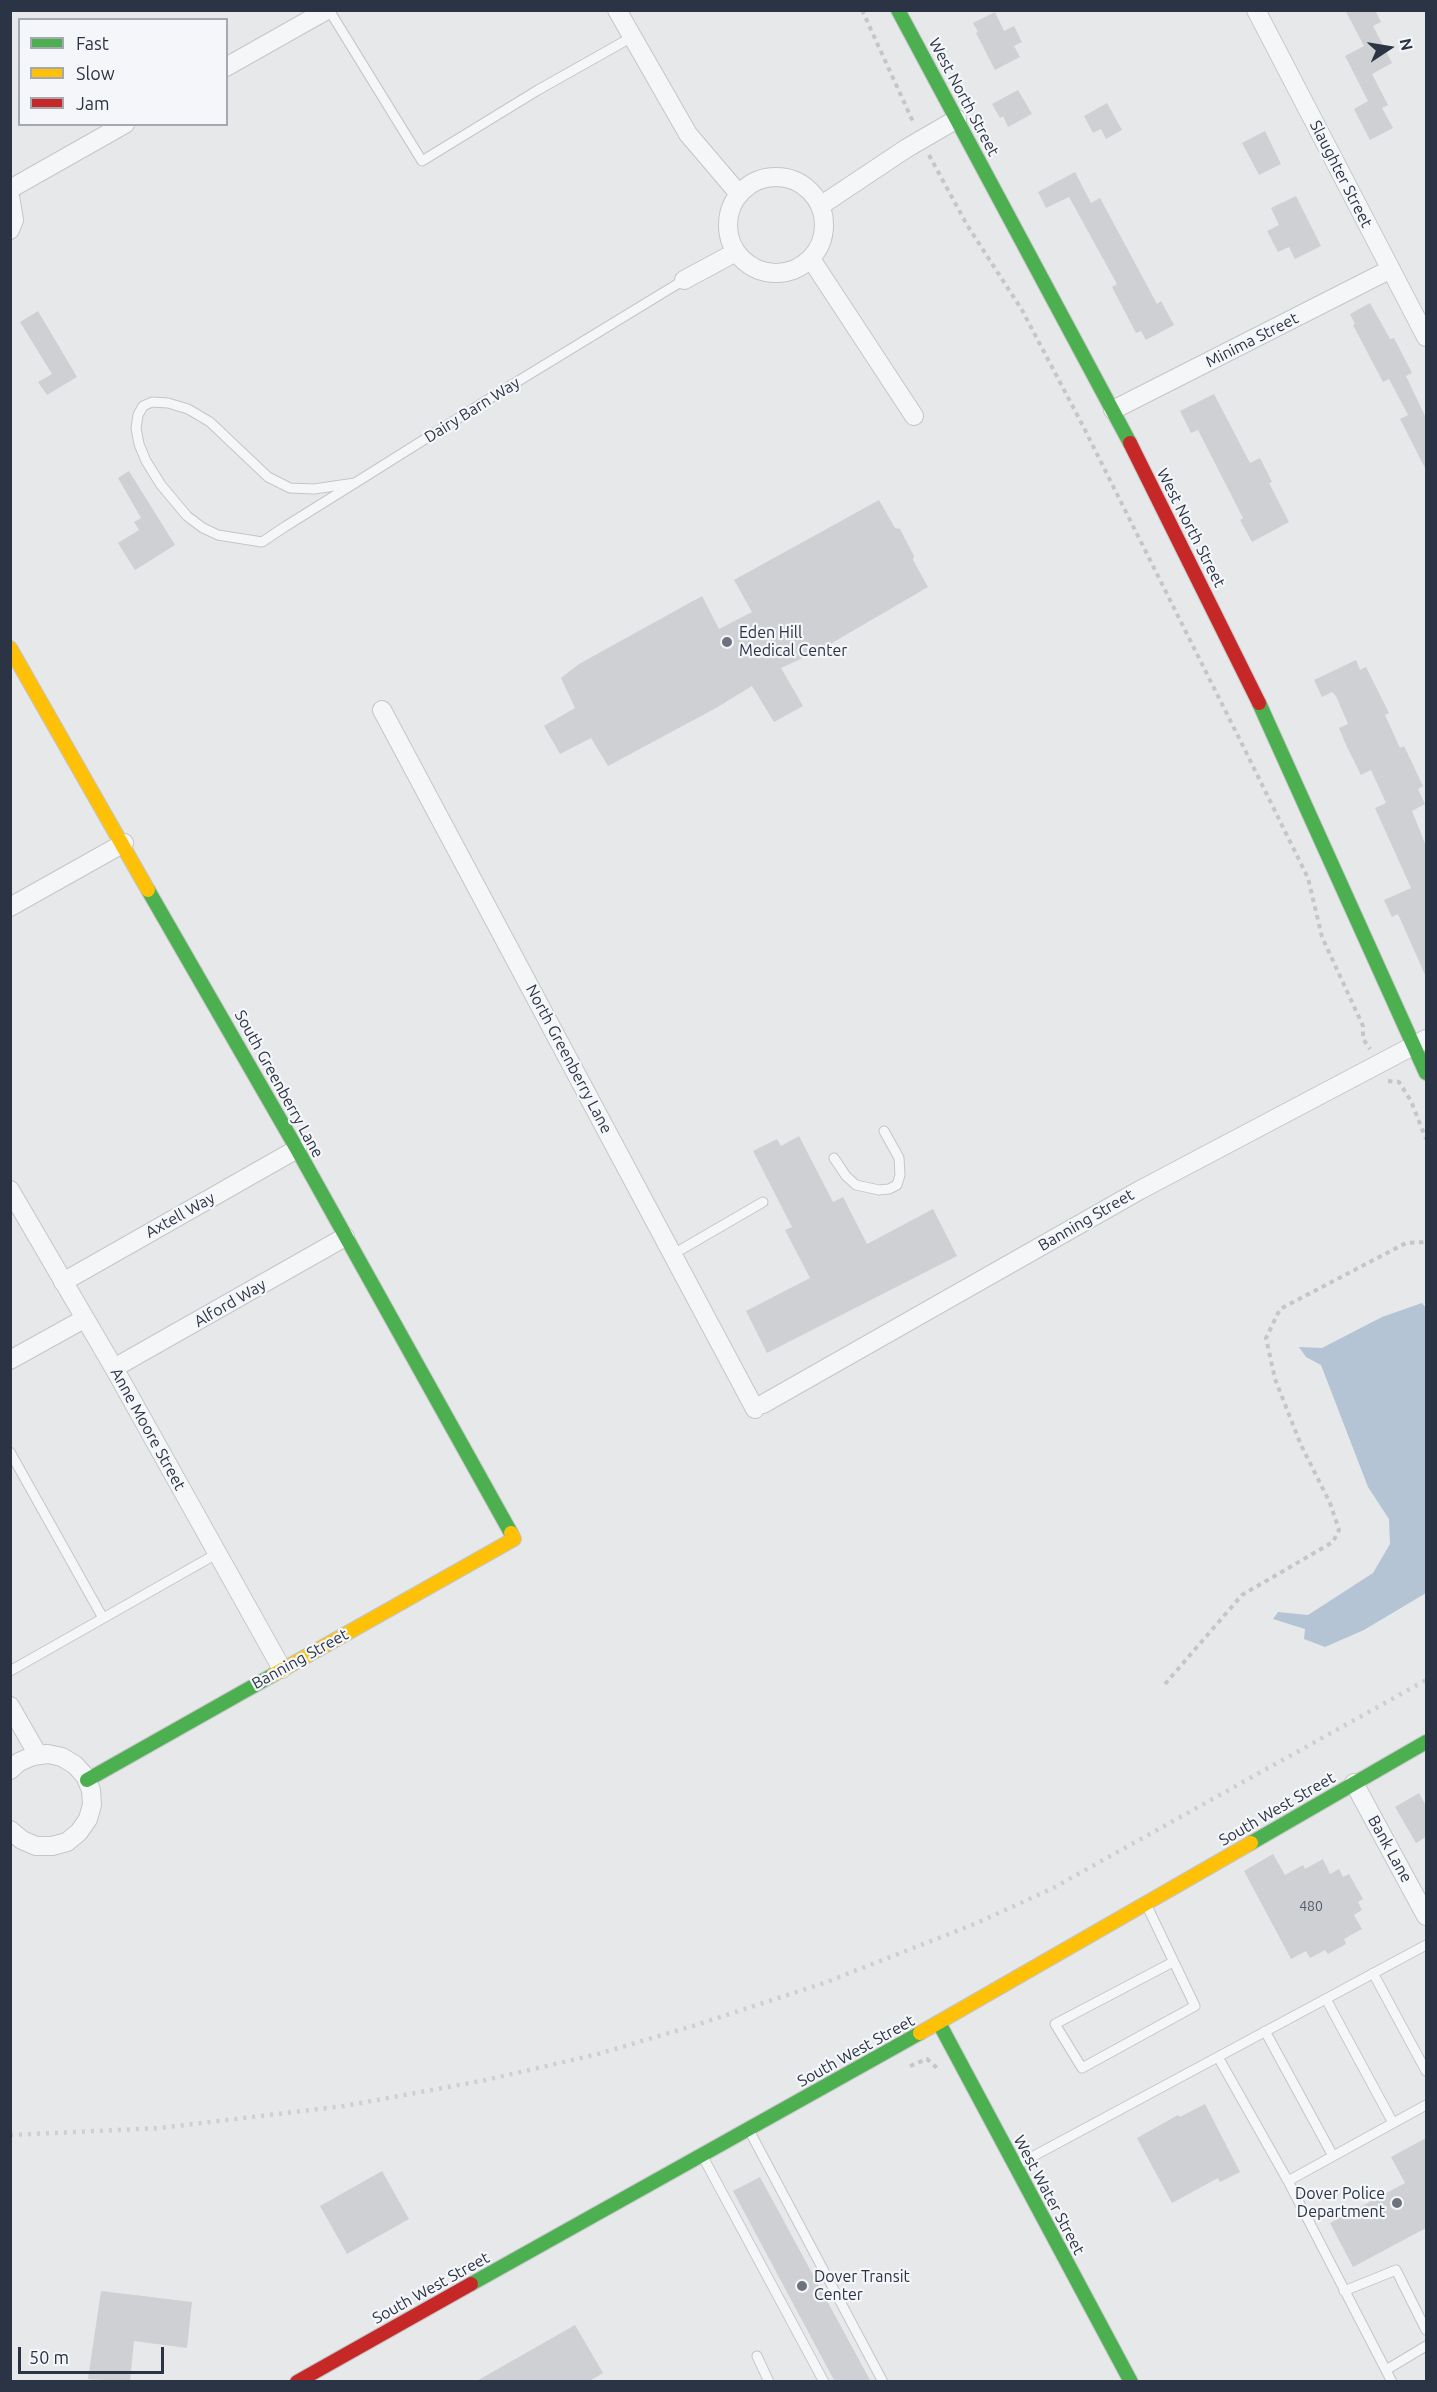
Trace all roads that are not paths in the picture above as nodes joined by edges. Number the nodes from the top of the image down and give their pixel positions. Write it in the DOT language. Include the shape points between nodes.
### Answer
graph roads {
  1 [pos="328,10"];
  2 [pos="617,10"];
  3 [pos="898,10"];
  4 [pos="1256,10"];
  5 [pos="632,37"];
  6 [pos="228,66"];
  7 [pos="957,119"];
  8 [pos="121,126"];
  9 [pos="10,189"];
  10 [pos="739,194"];
  11 [pos="10,196"];
  12 [pos="820,206"];
  13 [pos="10,230"];
  14 [pos="736,252"];
  15 [pos="811,259"];
  16 [pos="1391,269"];
  17 [pos="684,280"];
  18 [pos="1426,337"];
  19 [pos="1113,410"];
  20 [pos="914,416"];
  21 [pos="355,483"];
  22 [pos="10,648"];
  23 [pos="382,710"];
  24 [pos="124,843"];
  25 [pos="10,907"];
  26 [pos="1420,1042"];
  27 [pos="1426,1073"];
  28 [pos="884,1131"];
  29 [pos="297,1149"];
  30 [pos="834,1158"];
  31 [pos="10,1190"];
  32 [pos="763,1202"];
  33 [pos="345,1237"];
  34 [pos="682,1249"];
  35 [pos="63,1281"];
  36 [pos="84,1319"];
  37 [pos="10,1360"];
  38 [pos="114,1368"];
  39 [pos="759,1406"];
  40 [pos="10,1452"];
  41 [pos="514,1539"];
  42 [pos="218,1553"];
  43 [pos="103,1618"];
  44 [pos="282,1669"];
  45 [pos="10,1671"];
  46 [pos="10,1706"];
  47 [pos="1426,1742"];
  48 [pos="38,1755"];
  49 [pos="10,1770"];
  50 [pos="87,1780"];
  51 [pos="1354,1783"];
  52 [pos="10,1830"];
  53 [pos="1146,1904"];
  54 [pos="1426,1916"];
  55 [pos="1426,1945"];
  56 [pos="1173,1962"];
  57 [pos="1373,1973"];
  58 [pos="1326,1999"];
  59 [pos="939,2023"];
  60 [pos="1265,2031"];
  61 [pos="1218,2057"];
  62 [pos="1426,2071"];
  63 [pos="1426,2105"];
  64 [pos="1393,2123"];
  65 [pos="749,2129"];
  66 [pos="702,2156"];
  67 [pos="1333,2156"];
  68 [pos="1015,2166"];
  69 [pos="1288,2181"];
  70 [pos="1344,2292"];
  71 [pos="1426,2330"];
  72 [pos="1426,2346"];
  73 [pos="757,2356"];
  74 [pos="1386,2370"];
  75 [pos="1128,2380"];
  76 [pos="297,2382"];
  77 [pos="769,2382"];
  78 [pos="824,2382"];
  79 [pos="883,2382"];
  80 [pos="1392,2382"];
  1 -- 5 [label="lane" via="422,161"];
  1 -- 6 [label="street"];
  2 -- 5 [label="street"];
  3 -- 7 [label="street, West North Street"];
  4 -- 16 [label="street, Slaughter Street"];
  5 -- 10 [label="street" via="688,134"];
  7 -- 12 [label="street"];
  7 -- 19 [label="street, West North Street"];
  8 -- 9 [label="street"];
  10 -- 12 [label="street" via="759,180 783,177 805,187"];
  10 -- 14 [label="street" via="728,224"];
  11 -- 13 [label="street" via="14,220"];
  12 -- 15 [label="street" via="824,216 823,239"];
  14 -- 15 [label="street" via="745,263 767,273 791,272"];
  14 -- 17 [label="street"];
  15 -- 20 [label="street"];
  16 -- 18 [label="street, Slaughter Street"];
  16 -- 19 [label="street, Minima Street"];
  17 -- 21 [label="lane, Dairy Barn Way"];
  19 -- 26 [label="street, West North Street" via="1245,672"];
  21 -- 21 [label="lane, Dairy Barn Way" via="262,542 218,535 188,516 161,485 139,444 138,415 142,406 152,402 188,409 210,422 268,477 290,488"];
  22 -- 24 [label="street, South Greenberry Lane"];
  23 -- 39 [label="street, North Greenberry Lane"];
  24 -- 25 [label="street"];
  24 -- 29 [label="street, South Greenberry Lane"];
  26 -- 27 [label="street, West North Street"];
  26 -- 39 [label="street, Banning Street" via="1140,1190"];
  28 -- 30 [label="lane" via="899,1158 897,1185 879,1190 856,1185"];
  29 -- 33 [label="street, South Greenberry Lane"];
  29 -- 35 [label="street, Axtell Way"];
  31 -- 35 [label="street, Anne Moore Street"];
  32 -- 34 [label="lane"];
  33 -- 38 [label="street, Alford Way"];
  33 -- 41 [label="street, South Greenberry Lane"];
  35 -- 36 [label="street, Anne Moore Street"];
  36 -- 37 [label="street"];
  36 -- 38 [label="street, Anne Moore Street"];
  38 -- 42 [label="street, Anne Moore Street"];
  40 -- 43 [label="lane"];
  41 -- 44 [label="street, Banning Street"];
  42 -- 43 [label="lane"];
  42 -- 44 [label="street, Anne Moore Street"];
  43 -- 45 [label="lane"];
  44 -- 50 [label="street, Banning Street"];
  46 -- 48 [label="street"];
  47 -- 51 [label="street, South West Street"];
  48 -- 49 [label="street"];
  48 -- 50 [label="street" via="62,1757"];
  50 -- 52 [label="street" via="92,1805 88,1819 67,1842 36,1846"];
  51 -- 53 [label="street, South West Street"];
  51 -- 54 [label="street, Bank Lane"];
  53 -- 56 [label="lane"];
  53 -- 59 [label="street, South West Street"];
  55 -- 57 [label="lane"];
  56 -- 56 [label="lane" via="1195,2006 1082,2068 1055,2024"];
  57 -- 58 [label="lane"];
  57 -- 62 [label="lane"];
  58 -- 60 [label="lane"];
  58 -- 64 [label="lane"];
  59 -- 65 [label="street, South West Street"];
  59 -- 68 [label="street, West Water Street"];
  60 -- 61 [label="lane"];
  60 -- 67 [label="lane"];
  61 -- 68 [label="lane"];
  61 -- 69 [label="lane"];
  63 -- 64 [label="lane"];
  64 -- 67 [label="lane"];
  65 -- 66 [label="street, South West Street"];
  65 -- 79 [label="lane"];
  66 -- 76 [label="street, South West Street"];
  66 -- 78 [label="lane"];
  67 -- 69 [label="lane"];
  68 -- 75 [label="street, West Water Street"];
  69 -- 70 [label="lane"];
  70 -- 71 [label="lane" via="1396,2270"];
  70 -- 74 [label="lane"];
  72 -- 74 [label="lane"];
  73 -- 77 [label="lane"];
  74 -- 80 [label="lane"];
}
